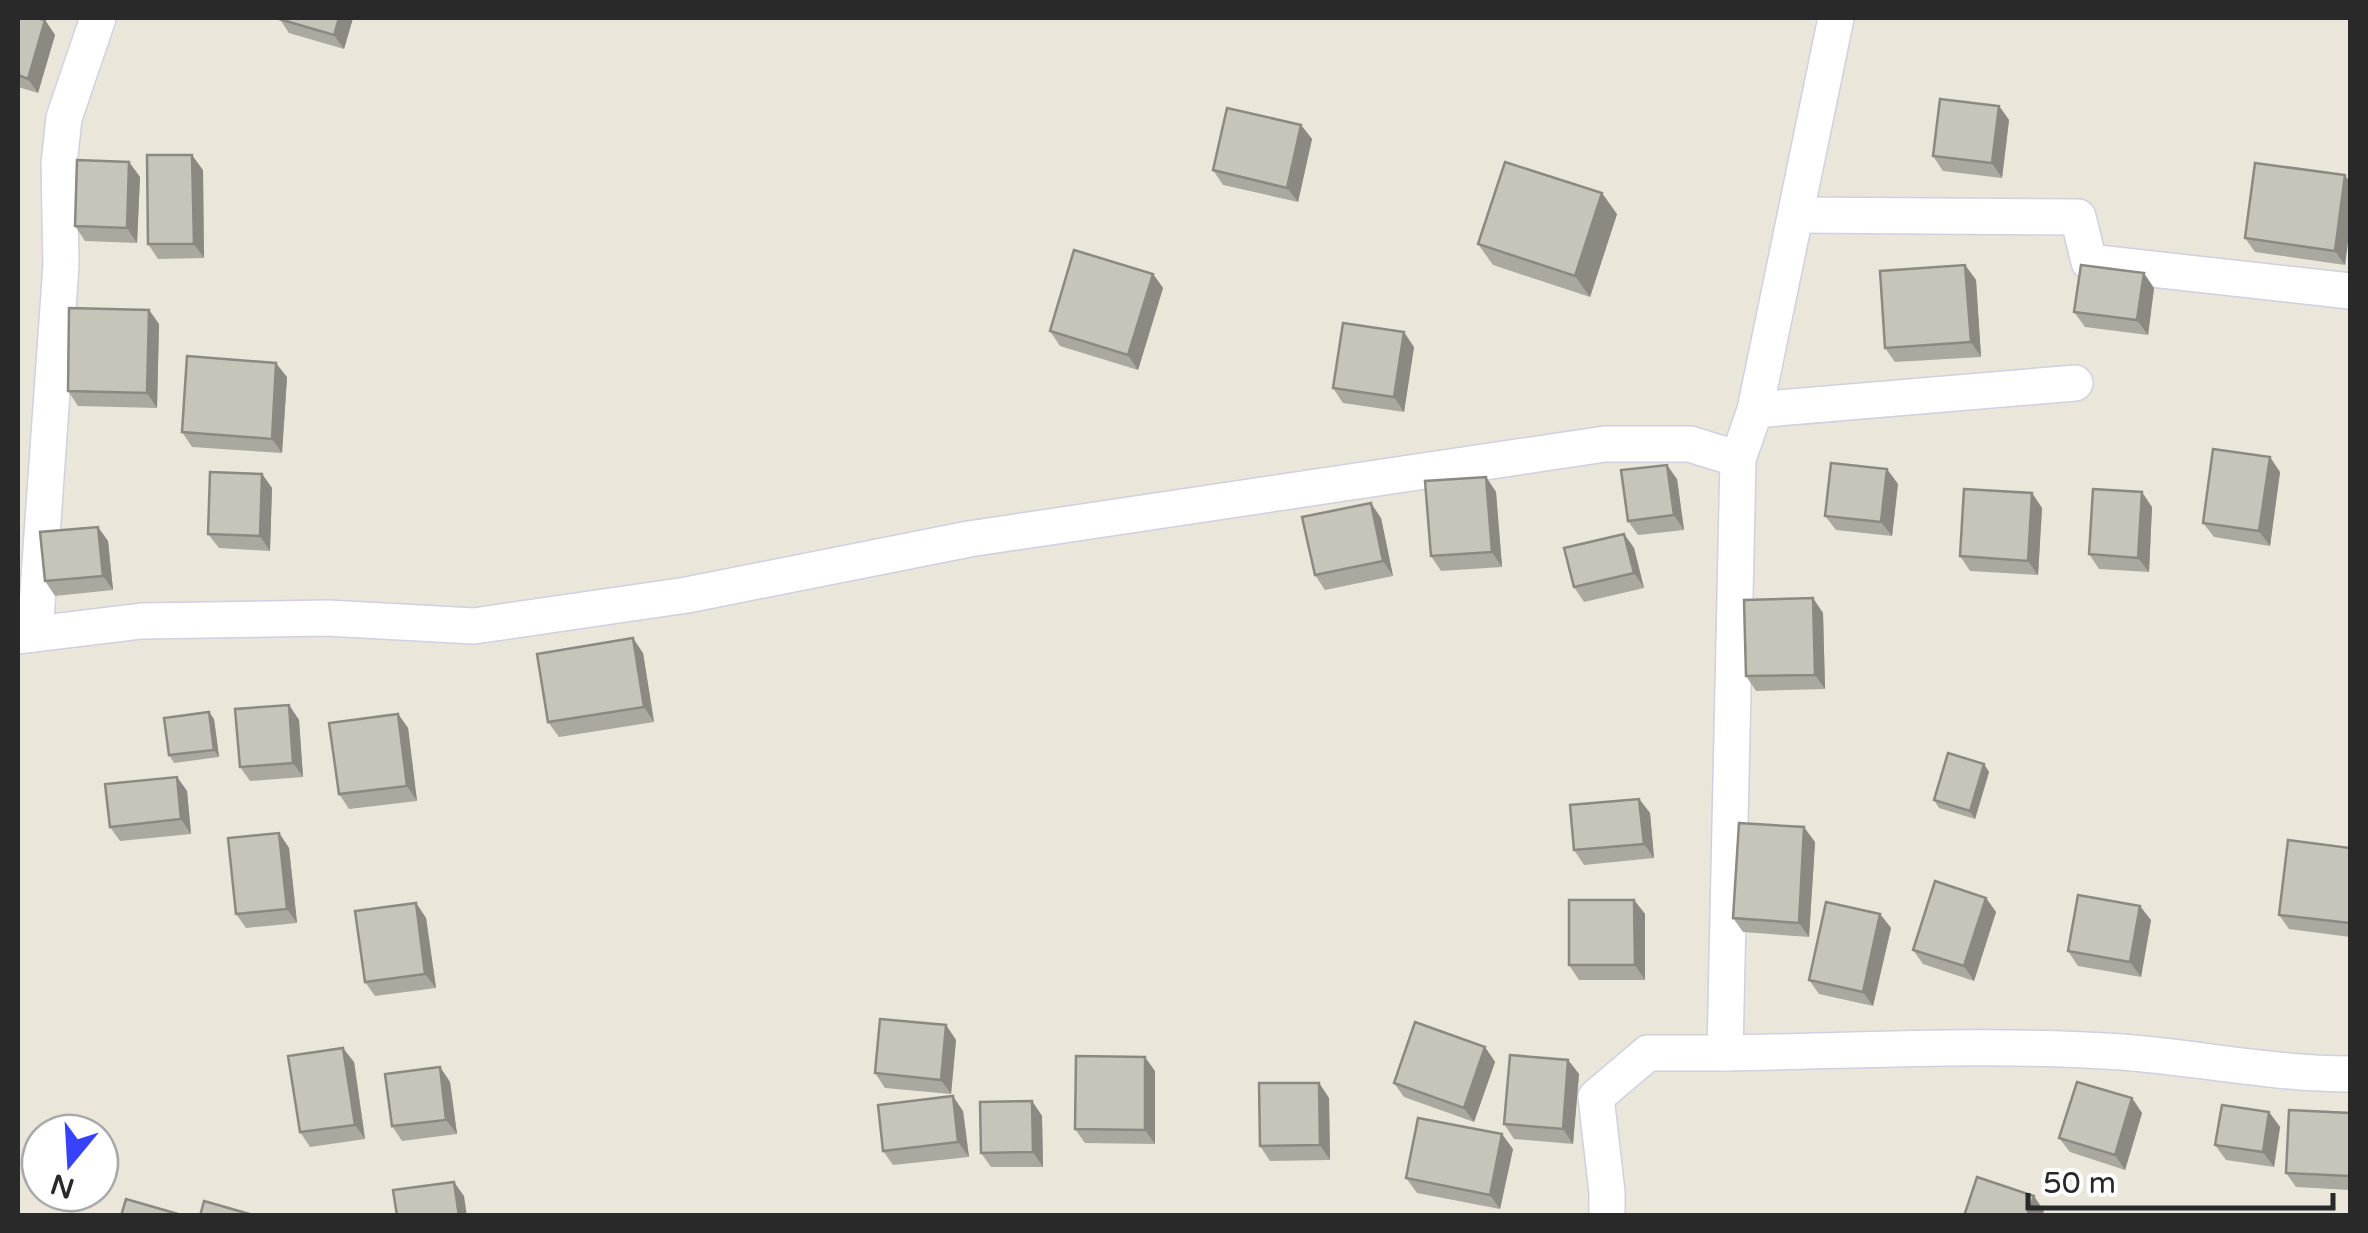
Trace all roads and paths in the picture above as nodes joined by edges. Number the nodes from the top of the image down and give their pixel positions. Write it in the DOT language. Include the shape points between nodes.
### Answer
graph roads {
  1 [pos="98,18"];
  2 [pos="1836,18"];
  3 [pos="1797,215"];
  4 [pos="2350,290"];
  5 [pos="2075,383"];
  6 [pos="1756,410"];
  7 [pos="1738,460"];
  8 [pos="26,635"];
  9 [pos="1725,1053"];
  10 [pos="2350,1074"];
  11 [pos="1607,1216"];
  1 -- 8 [label="street" via="64,118 62,265"];
  2 -- 3 [label="street"];
  3 -- 4 [label="street" via="2078,217 2089,262"];
  3 -- 6 [label="street"];
  5 -- 6 [label="street"];
  6 -- 7 [label="street"];
  7 -- 8 [label="street" via="1690,444 1605,444 969,539 687,595 474,626 327,618 142,621"];
  7 -- 9 [label="street"];
  9 -- 10 [label="street" via="2122,1052"];
  9 -- 11 [label="street" via="1648,1053 1596,1097"];
}
